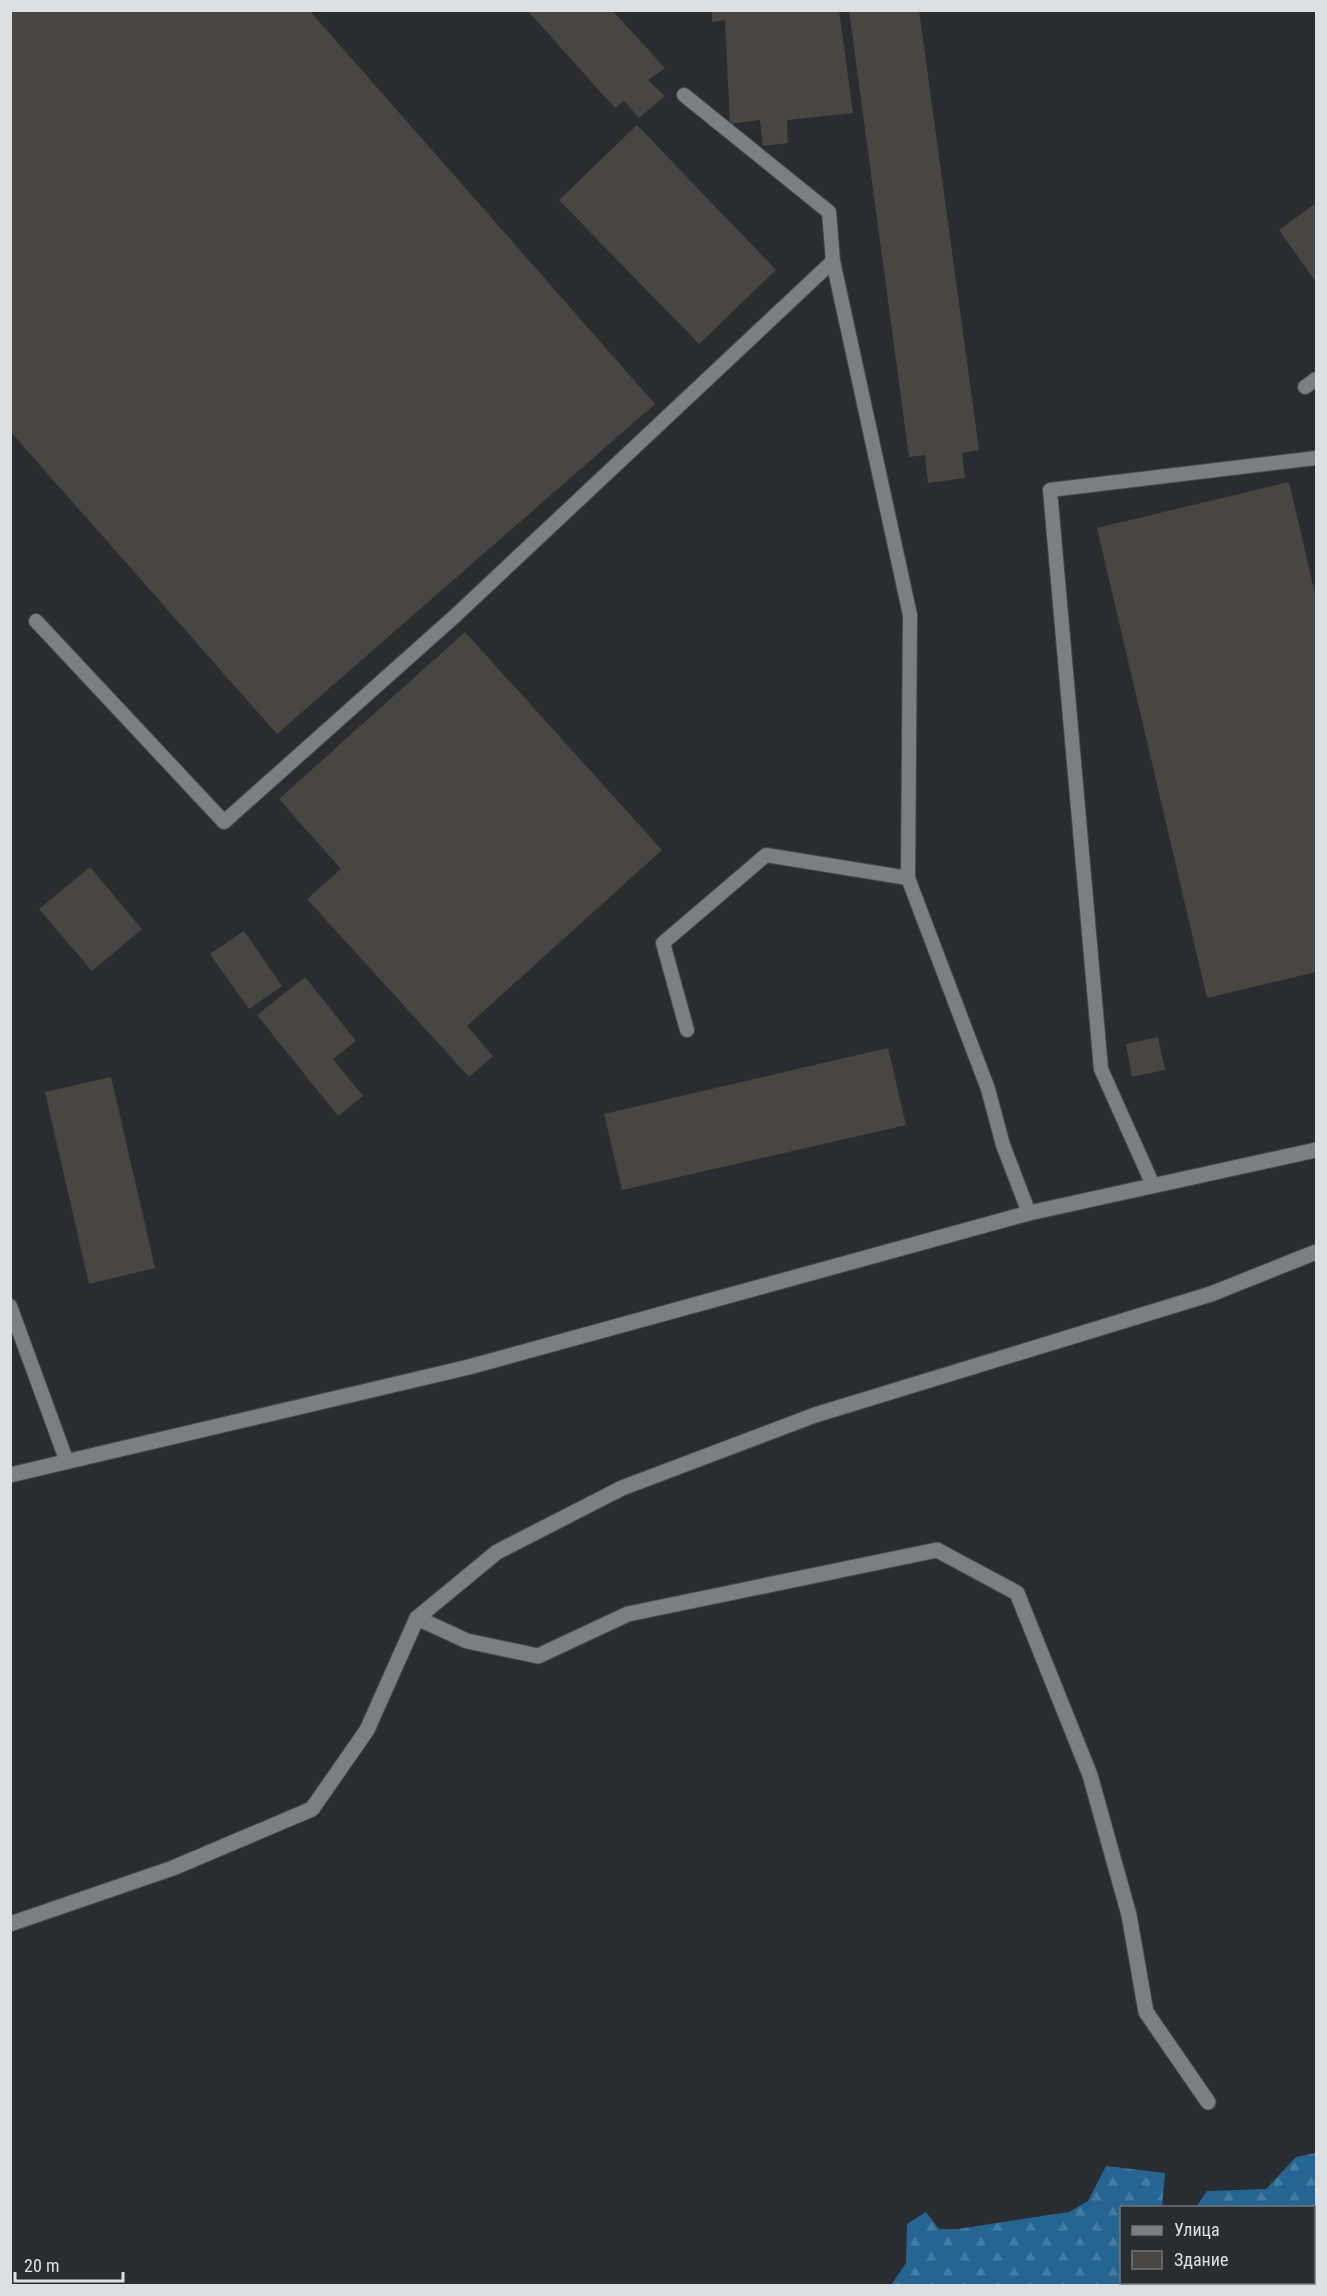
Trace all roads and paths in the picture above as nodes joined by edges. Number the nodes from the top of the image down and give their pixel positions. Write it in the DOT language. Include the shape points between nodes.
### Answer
graph roads {
  1 [pos="684,95"];
  2 [pos="833,261"];
  3 [pos="1317,458"];
  4 [pos="36,621"];
  5 [pos="908,879"];
  6 [pos="687,1030"];
  7 [pos="1317,1149"];
  8 [pos="1153,1185"];
  9 [pos="1029,1213"];
  10 [pos="1317,1252"];
  11 [pos="10,1306"];
  12 [pos="67,1462"];
  13 [pos="10,1475"];
  14 [pos="417,1618"];
  15 [pos="10,1924"];
  16 [pos="1208,2102"];
  1 -- 2 [label="lane" via="829,212"];
  2 -- 4 [label="lane" via="455,616 224,822"];
  2 -- 5 [label="lane" via="910,615"];
  3 -- 8 [label="lane" via="1050,490 1101,1069"];
  5 -- 6 [label="lane" via="766,855 663,942"];
  5 -- 9 [label="lane" via="988,1089 1003,1145"];
  7 -- 8 [label="street"];
  8 -- 9 [label="street"];
  9 -- 12 [label="street" via="469,1367"];
  10 -- 14 [label="street" via="1211,1294 815,1415 622,1488 497,1551"];
  11 -- 12 [label="lane"];
  12 -- 13 [label="street"];
  14 -- 15 [label="street" via="367,1730 312,1809 172,1868"];
  14 -- 16 [label="street" via="467,1641 538,1656 628,1614 937,1550 1017,1593 1090,1776 1129,1915 1146,2012"];
}
